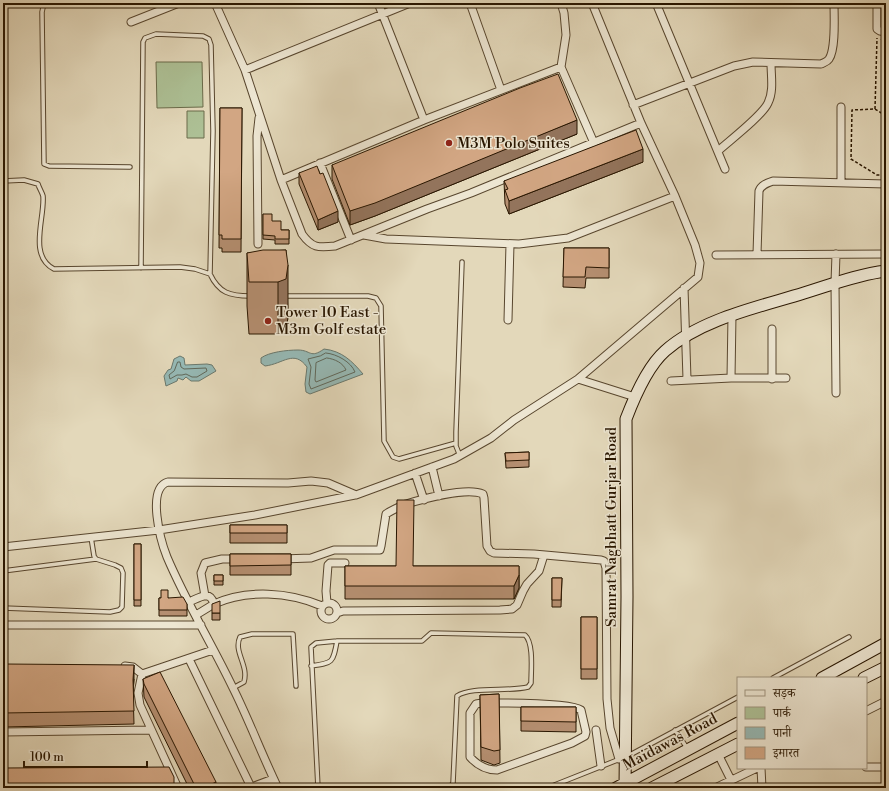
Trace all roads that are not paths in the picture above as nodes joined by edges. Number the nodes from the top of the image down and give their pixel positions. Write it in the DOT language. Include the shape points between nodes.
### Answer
graph roads {
  1 [pos="8,3"];
  2 [pos="44,3"];
  3 [pos="180,3"];
  4 [pos="215,3"];
  5 [pos="378,3"];
  6 [pos="410,3"];
  7 [pos="470,3"];
  8 [pos="562,3"];
  9 [pos="592,3"];
  10 [pos="656,3"];
  11 [pos="834,3"];
  12 [pos="877,3"];
  13 [pos="3,5"];
  14 [pos="382,14"];
  15 [pos="131,22"];
  16 [pos="886,32"];
  17 [pos="771,63"];
  18 [pos="561,67"];
  19 [pos="245,70"];
  20 [pos="689,83"];
  21 [pos="501,90"];
  22 [pos="633,105"];
  23 [pos="841,107"];
  24 [pos="260,116"];
  25 [pos="424,120"];
  26 [pos="641,123"];
  27 [pos="594,142"];
  28 [pos="718,151"];
  29 [pos="320,163"];
  30 [pos="130,167"];
  31 [pos="725,168"];
  32 [pos="281,180"];
  33 [pos="3,181"];
  34 [pos="841,183"];
  35 [pos="886,184"];
  36 [pos="675,196"];
  37 [pos="364,235"];
  38 [pos="351,240"];
  39 [pos="258,244"];
  40 [pos="510,244"];
  41 [pos="757,254"];
  42 [pos="836,254"];
  43 [pos="886,254"];
  44 [pos="716,255"];
  45 [pos="462,262"];
  46 [pos="141,268"];
  47 [pos="886,271"];
  48 [pos="210,274"];
  49 [pos="835,283"];
  50 [pos="684,288"];
  51 [pos="251,296"];
  52 [pos="282,296"];
  53 [pos="732,315"];
  54 [pos="508,320"];
  55 [pos="772,329"];
  56 [pos="686,336"];
  57 [pos="731,378"];
  58 [pos="786,378"];
  59 [pos="578,379"];
  60 [pos="687,379"];
  61 [pos="772,379"];
  62 [pos="671,381"];
  63 [pos="836,393"];
  64 [pos="634,397"];
  65 [pos="456,443"];
  66 [pos="460,456"];
  67 [pos="432,467"];
  68 [pos="414,473"];
  69 [pos="356,495"];
  70 [pos="439,496"];
  71 [pos="424,500"];
  72 [pos="159,530"];
  73 [pos="91,537"];
  74 [pos="3,547"];
  75 [pos="544,555"];
  76 [pos="96,559"];
  77 [pos="244,559"];
  78 [pos="274,559"];
  79 [pos="345,563"];
  80 [pos="3,571"];
  81 [pos="206,596"];
  82 [pos="189,602"];
  83 [pos="214,604"];
  84 [pos="324,605"];
  85 [pos="3,608"];
  86 [pos="337,612"];
  87 [pos="196,615"];
  88 [pos="3,625"];
  89 [pos="201,625"];
  90 [pos="849,638"];
  91 [pos="337,641"];
  92 [pos="886,643"];
  93 [pos="213,650"];
  94 [pos="189,659"];
  95 [pos="118,666"];
  96 [pos="311,666"];
  97 [pos="886,667"];
  98 [pos="142,674"];
  99 [pos="775,677"];
  100 [pos="824,677"];
  101 [pos="866,677"];
  102 [pos="296,686"];
  103 [pos="233,688"];
  104 [pos="737,698"];
  105 [pos="886,701"];
  106 [pos="867,710"];
  107 [pos="737,724"];
  108 [pos="610,728"];
  109 [pos="150,730"];
  110 [pos="596,730"];
  111 [pos="676,730"];
  112 [pos="3,732"];
  113 [pos="586,732"];
  114 [pos="737,744"];
  115 [pos="688,750"];
  116 [pos="718,754"];
  117 [pos="622,758"];
  118 [pos="601,766"];
  119 [pos="867,767"];
  120 [pos="886,767"];
  121 [pos="754,769"];
  122 [pos="762,769"];
  123 [pos="273,779"];
  124 [pos="453,783"];
  125 [pos="731,784"];
  126 [pos="622,786"];
  127 [pos="178,788"];
  128 [pos="250,788"];
  129 [pos="278,788"];
  130 [pos="318,788"];
  131 [pos="449,788"];
  132 [pos="455,788"];
  133 [pos="547,788"];
  134 [pos="652,788"];
  135 [pos="715,788"];
  136 [pos="762,788"];
  1 -- 13 [label="lane"];
  2 -- 30 [label="lane" via="44,164"];
  3 -- 15 [label="street"];
  4 -- 19 [label="street"];
  5 -- 14 [label="street"];
  6 -- 14 [label="street"];
  7 -- 21 [label="street"];
  8 -- 18 [label="street" via="566,35"];
  9 -- 22 [label="street"];
  10 -- 20 [label="street"];
  11 -- 17 [label="street" via="833,44 827,62"];
  12 -- 16 [label="street" via="877,28"];
  14 -- 19 [label="street"];
  14 -- 25 [label="street"];
  17 -- 20 [label="street" via="753,62 734,66"];
  17 -- 28 [label="street" via="771,92 768,104"];
  18 -- 21 [label="street"];
  18 -- 27 [label="street"];
  19 -- 24 [label="street"];
  20 -- 22 [label="street"];
  20 -- 28 [label="street"];
  21 -- 25 [label="street"];
  22 -- 26 [label="street"];
  23 -- 34 [label="street"];
  24 -- 32 [label="street"];
  24 -- 39 [label="street" via="257,136"];
  25 -- 29 [label="street"];
  26 -- 27 [label="street"];
  26 -- 36 [label="street"];
  27 -- 37 [label="street"];
  28 -- 31 [label="street"];
  29 -- 32 [label="street"];
  29 -- 38 [label="street"];
  32 -- 38 [label="street" via="302,234 307,240 314,246 323,247"];
  33 -- 46 [label="lane" via="24,180 38,184 43,195 39,245 47,266 54,269"];
  34 -- 35 [label="street"];
  34 -- 41 [label="street" via="773,181 760,188"];
  36 -- 40 [label="street" via="568,238"];
  36 -- 50 [label="street" via="700,263 698,277"];
  37 -- 38 [label="street"];
  37 -- 40 [label="street" via="386,239"];
  40 -- 54 [label="street"];
  41 -- 42 [label="street"];
  41 -- 44 [label="street"];
  42 -- 43 [label="street"];
  42 -- 49 [label="street"];
  45 -- 65 [label="lane"];
  46 -- 48 [label="lane" via="180,267"];
  46 -- 48 [label="lane" via="143,42 145,38 156,34 203,36 209,39 211,45 213,131"];
  47 -- 49 [label="street, Samrat Nagbhatt Gurjar Road"];
  48 -- 51 [label="lane" via="222,291 235,296"];
  49 -- 53 [label="street, Samrat Nagbhatt Gurjar Road"];
  49 -- 63 [label="street"];
  50 -- 56 [label="street"];
  50 -- 59 [label="street"];
  52 -- 65 [label="lane" via="376,298 381,306 384,441 388,450 393,457 400,459"];
  53 -- 56 [label="street, Samrat Nagbhatt Gurjar Road"];
  53 -- 57 [label="street"];
  55 -- 61 [label="street"];
  56 -- 60 [label="street"];
  56 -- 64 [label="street, Samrat Nagbhatt Gurjar Road" via="664,351"];
  57 -- 60 [label="street"];
  57 -- 61 [label="street"];
  58 -- 61 [label="street"];
  59 -- 64 [label="street"];
  59 -- 66 [label="street"];
  60 -- 62 [label="street"];
  64 -- 117 [label="street, Samrat Nagbhatt Gurjar Road" via="626,419 627,597"];
  65 -- 66 [label="lane"];
  66 -- 67 [label="street"];
  67 -- 68 [label="street"];
  67 -- 70 [label="street"];
  68 -- 69 [label="street"];
  68 -- 71 [label="street"];
  69 -- 72 [label="street" via="255,515"];
  69 -- 72 [label="street" via="328,483 311,481 168,482 163,483 158,494 156,506"];
  70 -- 71 [label="street"];
  70 -- 75 [label="street" via="459,492 483,494 487,546 490,551"];
  71 -- 78 [label="street" via="386,514 380,550 334,550 311,558"];
  72 -- 73 [label="street"];
  72 -- 82 [label="street" via="167,556"];
  73 -- 74 [label="street"];
  73 -- 76 [label="lane"];
  75 -- 86 [label="street" via="539,571 527,584 517,605 512,609"];
  75 -- 108 [label="street" via="590,558 601,560 605,564 606,692"];
  76 -- 80 [label="lane"];
  76 -- 85 [label="lane" via="121,568 122,607 119,610 110,612"];
  77 -- 81 [label="street" via="222,559 205,563 201,573"];
  79 -- 84 [label="street" via="328,565"];
  81 -- 82 [label="street"];
  81 -- 83 [label="street" via="212,598"];
  82 -- 87 [label="street"];
  83 -- 84 [label="street" via="243,596 283,595"];
  83 -- 87 [label="street"];
  84 -- 86 [label="street" via="335,605"];
  84 -- 86 [label="street" via="321,614 325,618 333,619"];
  87 -- 89 [label="street"];
  88 -- 89 [label="street"];
  89 -- 93 [label="street"];
  90 -- 99 [label="lane"];
  91 -- 96 [label="lane" via="335,656 331,661"];
  91 -- 96 [label="lane" via="311,647"];
  91 -- 124 [label="lane" via="422,641 431,633 525,635 528,638 531,683 528,687 518,690 462,692 457,696"];
  92 -- 100 [label="street"];
  93 -- 94 [label="street"];
  93 -- 103 [label="street"];
  94 -- 98 [label="street"];
  94 -- 128 [label="street"];
  95 -- 98 [label="street" via="133,667"];
  96 -- 130 [label="lane"];
  97 -- 101 [label="street"];
  98 -- 109 [label="street" via="138,693"];
  102 -- 103 [label="lane" via="293,634 252,634 240,637 238,642 246,676 244,682"];
  103 -- 123 [label="street"];
  104 -- 111 [label="lane"];
  105 -- 106 [label="street"];
  107 -- 115 [label="street, Maidawas Road"];
  108 -- 110 [label="street"];
  108 -- 117 [label="street"];
  109 -- 112 [label="street"];
  109 -- 127 [label="street" via="168,774"];
  110 -- 113 [label="street"];
  110 -- 118 [label="street"];
  111 -- 115 [label="lane"];
  111 -- 117 [label="lane"];
  113 -- 113 [label="street" via="585,736 572,743 498,770 481,767 470,757 470,713 476,704 528,704 578,708 581,710"];
  114 -- 116 [label="street"];
  115 -- 126 [label="street, Maidawas Road"];
  116 -- 125 [label="street"];
  116 -- 134 [label="street"];
  117 -- 118 [label="lane"];
  117 -- 126 [label="street, Samrat Nagbhatt Gurjar Road"];
  118 -- 133 [label="lane"];
  119 -- 120 [label="street"];
  121 -- 125 [label="street"];
  122 -- 136 [label="street"];
  123 -- 128 [label="street"];
  123 -- 129 [label="street"];
  124 -- 131 [label="lane"];
  124 -- 132 [label="lane"];
  125 -- 135 [label="street"];
}
